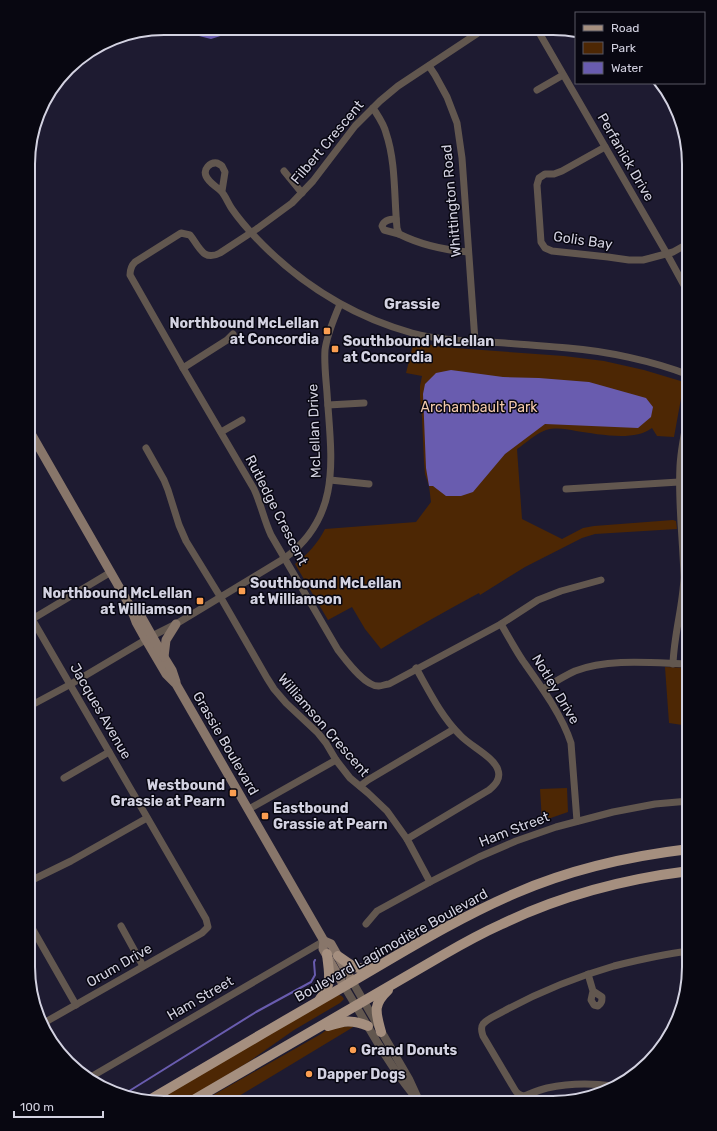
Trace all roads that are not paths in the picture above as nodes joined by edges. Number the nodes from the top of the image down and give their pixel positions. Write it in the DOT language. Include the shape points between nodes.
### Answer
graph roads {
  1 [pos="475,35"];
  2 [pos="540,35"];
  3 [pos="429,66"];
  4 [pos="563,75"];
  5 [pos="537,90"];
  6 [pos="373,108"];
  7 [pos="605,147"];
  8 [pos="284,171"];
  9 [pos="222,192"];
  10 [pos="302,193"];
  11 [pos="396,219"];
  12 [pos="251,233"];
  13 [pos="399,234"];
  14 [pos="682,247"];
  15 [pos="468,252"];
  16 [pos="667,254"];
  17 [pos="682,282"];
  18 [pos="340,304"];
  19 [pos="233,334"];
  20 [pos="475,341"];
  21 [pos="183,368"];
  22 [pos="682,373"];
  23 [pos="364,403"];
  24 [pos="328,406"];
  25 [pos="242,420"];
  26 [pos="221,432"];
  27 [pos="35,440"];
  28 [pos="146,448"];
  29 [pos="682,450"];
  30 [pos="330,480"];
  31 [pos="679,482"];
  32 [pos="369,484"];
  33 [pos="566,488"];
  34 [pos="682,539"];
  35 [pos="285,558"];
  36 [pos="111,572"];
  37 [pos="601,580"];
  38 [pos="220,598"];
  39 [pos="682,599"];
  40 [pos="35,617"];
  41 [pos="176,624"];
  42 [pos="501,624"];
  43 [pos="35,628"];
  44 [pos="149,638"];
  45 [pos="164,657"];
  46 [pos="673,664"];
  47 [pos="682,664"];
  48 [pos="416,668"];
  49 [pos="71,684"];
  50 [pos="176,684"];
  51 [pos="543,689"];
  52 [pos="35,703"];
  53 [pos="454,729"];
  54 [pos="109,752"];
  55 [pos="336,760"];
  56 [pos="64,778"];
  57 [pos="360,786"];
  58 [pos="682,802"];
  59 [pos="249,809"];
  60 [pos="148,818"];
  61 [pos="577,821"];
  62 [pos="407,840"];
  63 [pos="682,849"];
  64 [pos="682,872"];
  65 [pos="35,879"];
  66 [pos="430,882"];
  67 [pos="366,924"];
  68 [pos="121,926"];
  69 [pos="208,927"];
  70 [pos="35,933"];
  71 [pos="324,941"];
  72 [pos="682,953"];
  73 [pos="327,954"];
  74 [pos="338,956"];
  75 [pos="389,960"];
  76 [pos="143,966"];
  77 [pos="588,974"];
  78 [pos="398,981"];
  79 [pos="348,984"];
  80 [pos="594,991"];
  81 [pos="315,1003"];
  82 [pos="360,1003"];
  83 [pos="76,1005"];
  84 [pos="47,1021"];
  85 [pos="368,1026"];
  86 [pos="312,1030"];
  87 [pos="381,1032"];
  88 [pos="95,1075"];
  89 [pos="604,1085"];
  90 [pos="157,1096"];
  91 [pos="200,1096"];
  92 [pos="414,1096"];
  93 [pos="416,1096"];
  94 [pos="524,1096"];
  95 [pos="524,1096"];
  1 -- 3 [label="street, Filbert Crescent"];
  2 -- 4 [label="street, Perfanick Drive"];
  3 -- 6 [label="street, Filbert Crescent" via="398,86"];
  3 -- 15 [label="street, Whittington Road" via="447,97 456,123 462,158"];
  4 -- 5 [label="street"];
  4 -- 7 [label="street, Perfanick Drive"];
  6 -- 10 [label="street, Filbert Crescent" via="346,137"];
  6 -- 11 [label="street" via="389,142"];
  7 -- 16 [label="street, Perfanick Drive"];
  7 -- 16 [label="street, Golis Bay" via="566,170 545,174 539,178 537,185 541,242 545,248 552,251 629,260 643,260"];
  8 -- 10 [label="street"];
  9 -- 12 [label="street"];
  10 -- 12 [label="street, Filbert Crescent"];
  11 -- 13 [label="street"];
  11 -- 13 [label="street" via="386,220 382,226 384,230"];
  12 -- 18 [label="street" via="278,260"];
  12 -- 21 [label="street, Rutledge Crescent" via="212,256 201,251 190,235 181,233 131,266 130,275"];
  13 -- 15 [label="street" via="428,245"];
  14 -- 16 [label="street"];
  15 -- 20 [label="street, Whittington Road"];
  16 -- 17 [label="street, Perfanick Drive"];
  18 -- 20 [label="street" via="378,322 413,333"];
  18 -- 24 [label="street, McLellan Drive" via="325,350"];
  19 -- 21 [label="street"];
  20 -- 22 [label="street" via="596,351"];
  21 -- 26 [label="street, Rutledge Crescent"];
  23 -- 24 [label="street"];
  24 -- 30 [label="street, McLellan Drive"];
  25 -- 26 [label="street"];
  26 -- 35 [label="street, Rutledge Crescent" via="254,489 267,525"];
  27 -- 36 [label="main road, Grassie Boulevard"];
  28 -- 38 [label="street, Williamson Crescent" via="164,480 186,541"];
  29 -- 31 [label="street"];
  30 -- 32 [label="street"];
  30 -- 35 [label="street, McLellan Drive" via="324,507 315,526 301,544"];
  31 -- 33 [label="street"];
  31 -- 34 [label="street"];
  35 -- 38 [label="street, McLellan Drive"];
  35 -- 48 [label="street, Rutledge Crescent" via="338,650 357,674 372,685 379,686 388,684"];
  36 -- 40 [label="street"];
  36 -- 44 [label="main road, Grassie Boulevard" via="130,606 142,618"];
  37 -- 42 [label="street, Rutledge Crescent" via="538,600"];
  38 -- 41 [label="street, McLellan Drive"];
  38 -- 55 [label="street, Williamson Crescent" via="274,689 286,704 318,733"];
  39 -- 46 [label="street"];
  41 -- 44 [label="street, McLellan Drive"];
  41 -- 45 [label="main road" via="166,640"];
  42 -- 48 [label="street, Rutledge Crescent"];
  42 -- 51 [label="street, Notley Drive"];
  43 -- 49 [label="street, Jacques Avenue"];
  44 -- 45 [label="main road, Grassie Boulevard"];
  44 -- 49 [label="street, McLellan Drive"];
  44 -- 50 [label="main road, Grassie Boulevard" via="166,674"];
  45 -- 50 [label="main road, Grassie Boulevard" via="172,670"];
  46 -- 47 [label="street"];
  46 -- 51 [label="street" via="596,665 575,671"];
  48 -- 53 [label="street"];
  49 -- 52 [label="street, McLellan Drive"];
  49 -- 54 [label="street, Jacques Avenue"];
  50 -- 59 [label="main road, Grassie Boulevard"];
  51 -- 61 [label="street, Notley Drive" via="571,743"];
  53 -- 57 [label="street"];
  53 -- 62 [label="street" via="469,744 492,759 498,770 498,781 489,790"];
  54 -- 56 [label="street"];
  54 -- 60 [label="street, Jacques Avenue"];
  55 -- 57 [label="street, Williamson Crescent"];
  55 -- 59 [label="street"];
  57 -- 62 [label="street, Williamson Crescent" via="387,811"];
  58 -- 61 [label="street, Ham Street" via="655,804"];
  59 -- 71 [label="main road, Grassie Boulevard"];
  60 -- 65 [label="street"];
  60 -- 69 [label="street, Jacques Avenue" via="206,918"];
  61 -- 66 [label="street, Ham Street" via="498,848"];
  62 -- 66 [label="street, Williamson Crescent"];
  63 -- 75 [label="main road, Boulevard Lagimodière Boulevard" via="621,860 546,881 471,914"];
  64 -- 78 [label="main road" via="607,886 537,908 471,939"];
  66 -- 67 [label="street, Ham Street" via="377,911"];
  68 -- 76 [label="street"];
  69 -- 76 [label="street, Orum Drive" via="202,933"];
  70 -- 83 [label="street"];
  71 -- 73 [label="main road, Grassie Boulevard"];
  71 -- 74 [label="main road, Grassie Boulevard" via="331,944"];
  71 -- 88 [label="street, Ham Street"];
  72 -- 77 [label="street" via="639,960"];
  73 -- 79 [label="main road, Grassie Boulevard"];
  73 -- 81 [label="main road" via="328,986"];
  74 -- 75 [label="main road" via="364,970"];
  74 -- 79 [label="main road, Grassie Boulevard"];
  75 -- 79 [label="main road, Boulevard Lagimodière Boulevard"];
  76 -- 83 [label="street, Orum Drive"];
  77 -- 80 [label="street"];
  77 -- 95 [label="street" via="514,1005 487,1020 482,1027 515,1090"];
  78 -- 82 [label="main road"];
  78 -- 87 [label="main road" via="379,1000 377,1014"];
  79 -- 81 [label="main road, Boulevard Lagimodière Boulevard"];
  79 -- 82 [label="street, Grassie Boulevard"];
  81 -- 90 [label="main road, Boulevard Lagimodière Boulevard"];
  82 -- 85 [label="street, Grassie Boulevard"];
  82 -- 86 [label="main road"];
  82 -- 87 [label="street, Grassie Boulevard"];
  83 -- 84 [label="street, Orum Drive"];
  85 -- 86 [label="main road" via="348,1021"];
  85 -- 92 [label="street, Grassie Boulevard"];
  86 -- 91 [label="main road"];
  87 -- 93 [label="street, Grassie Boulevard"];
  89 -- 94 [label="street" via="578,1083 561,1085"];
}
